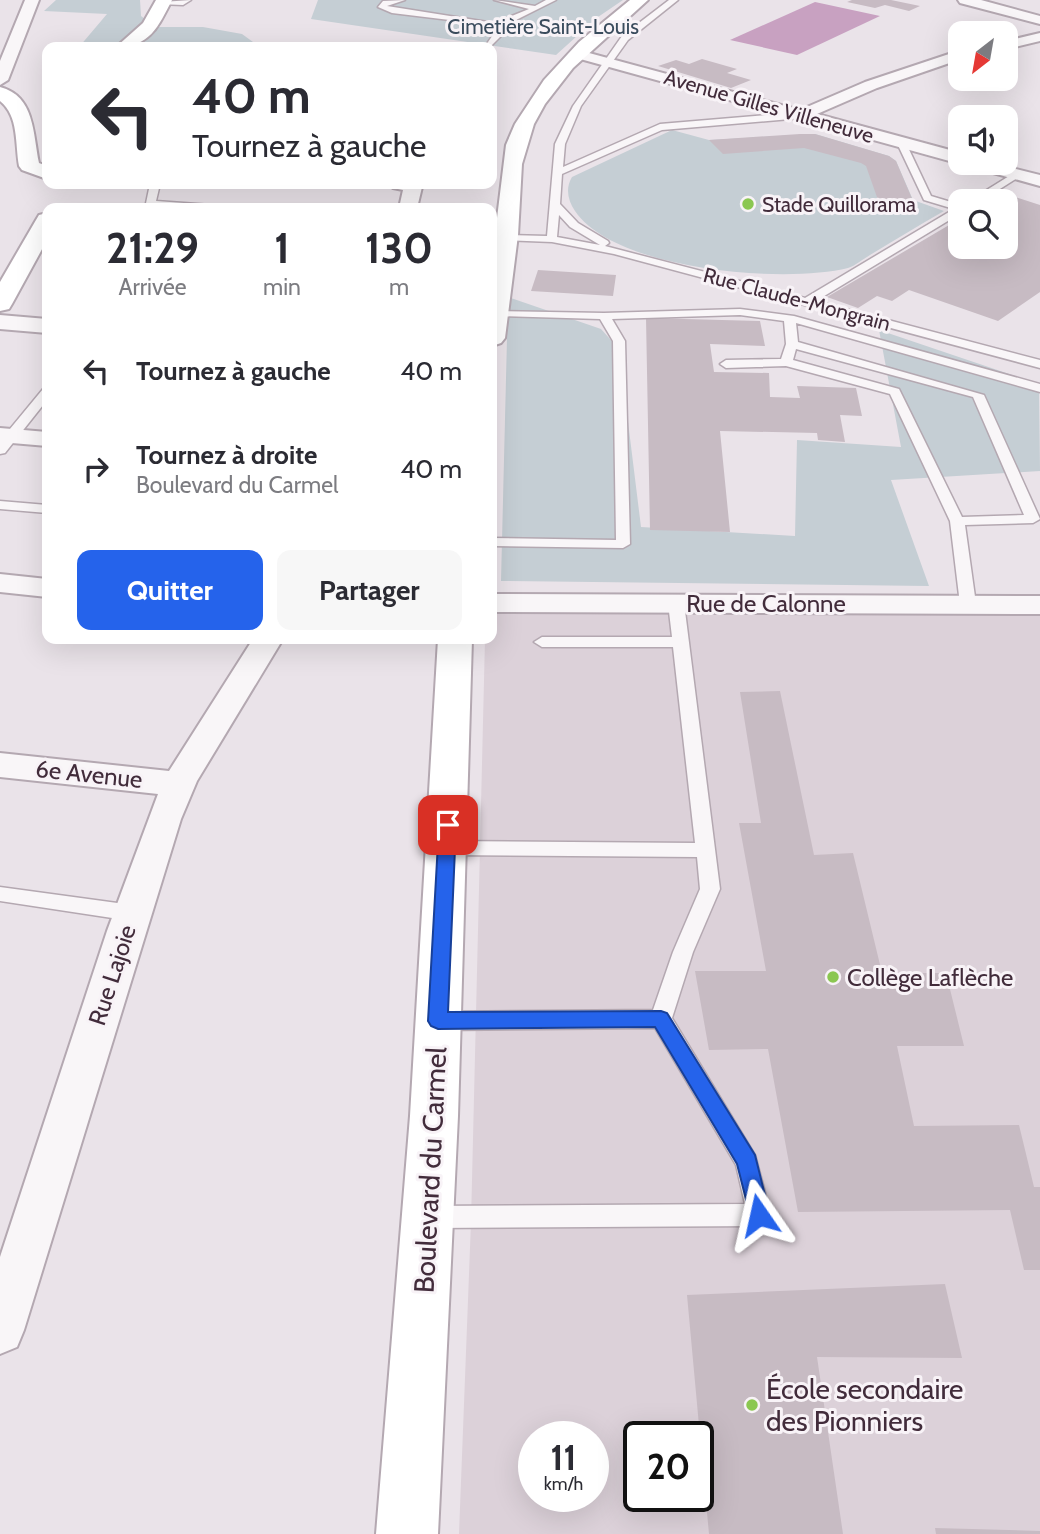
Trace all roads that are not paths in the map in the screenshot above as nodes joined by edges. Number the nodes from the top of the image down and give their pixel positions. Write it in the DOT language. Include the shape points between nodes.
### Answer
graph roads {
  1 [pos="32,0"];
  2 [pos="187,0"];
  3 [pos="401,0"];
  4 [pos="498,0"];
  5 [pos="552,0"];
  6 [pos="640,0"];
  7 [pos="674,0"];
  8 [pos="965,0"];
  9 [pos="163,2"];
  10 [pos="536,8"];
  11 [pos="1040,20"];
  12 [pos="502,24"];
  13 [pos="1040,37"];
  14 [pos="130,42"];
  15 [pos="492,42"];
  16 [pos="1018,42"];
  17 [pos="578,54"];
  18 [pos="948,58"];
  19 [pos="610,62"];
  20 [pos="0,80"];
  21 [pos="0,93"];
  22 [pos="802,115"];
  23 [pos="902,144"];
  24 [pos="948,156"];
  25 [pos="557,173"];
  26 [pos="1017,175"];
  27 [pos="1040,181"];
  28 [pos="994,189"];
  29 [pos="50,203"];
  30 [pos="555,205"];
  31 [pos="948,205"];
  32 [pos="948,217"];
  33 [pos="42,222"];
  34 [pos="505,238"];
  35 [pos="552,239"];
  36 [pos="630,255"];
  37 [pos="497,272"];
  38 [pos="807,302"];
  39 [pos="0,304"];
  40 [pos="497,313"];
  41 [pos="851,313"];
  42 [pos="604,316"];
  43 [pos="789,318"];
  44 [pos="0,322"];
  45 [pos="42,326"];
  46 [pos="840,332"];
  47 [pos="792,344"];
  48 [pos="786,362"];
  49 [pos="726,364"];
  50 [pos="1040,364"];
  51 [pos="1040,388"];
  52 [pos="42,398"];
  53 [pos="42,439"];
  54 [pos="4,440"];
  55 [pos="0,505"];
  56 [pos="42,509"];
  57 [pos="957,521"];
  58 [pos="497,542"];
  59 [pos="0,583"];
  60 [pos="42,587"];
  61 [pos="497,603"];
  62 [pos="676,603"];
  63 [pos="968,604"];
  64 [pos="1040,605"];
  65 [pos="542,642"];
  66 [pos="681,642"];
  67 [pos="265,644"];
  68 [pos="455,644"];
  69 [pos="0,765"];
  70 [pos="178,784"];
  71 [pos="447,848"];
  72 [pos="705,850"];
  73 [pos="0,894"];
  74 [pos="132,913"];
  75 [pos="661,1019"];
  76 [pos="438,1021"];
  77 [pos="428,1217"];
  78 [pos="0,1330"];
  79 [pos="407,1534"];
  1 -- 20 [label="street"];
  2 -- 9 [label="lane"];
  3 -- 12 [label="lane" via="382,7 477,24"];
  4 -- 10 [label="lane"];
  5 -- 10 [label="lane"];
  6 -- 17 [label="street"];
  7 -- 19 [label="lane" via="625,38"];
  8 -- 11 [label="street"];
  9 -- 14 [label="street" via="150,26"];
  10 -- 12 [label="lane"];
  12 -- 15 [label="lane" via="504,29"];
  13 -- 16 [label="street"];
  17 -- 19 [label="street, Avenue Gilles Villeneuve"];
  17 -- 34 [label="street" via="531,113 516,146"];
  18 -- 22 [label="street"];
  19 -- 22 [label="street, Avenue Gilles Villeneuve"];
  19 -- 25 [label="lane" via="576,106 560,145"];
  21 -- 29 [label="street" via="26,128 29,166"];
  22 -- 23 [label="street, Avenue Gilles Villeneuve"];
  22 -- 25 [label="lane" via="660,127"];
  23 -- 24 [label="street, Avenue Gilles Villeneuve"];
  23 -- 31 [label="lane" via="927,198"];
  25 -- 30 [label="lane"];
  26 -- 27 [label="street"];
  26 -- 28 [label="lane"];
  30 -- 35 [label="lane"];
  30 -- 36 [label="lane" via="579,229"];
  32 -- 38 [label="lane"];
  33 -- 39 [label="street"];
  34 -- 35 [label="lane, Rue Claude-Mongrain"];
  34 -- 37 [label="street"];
  35 -- 36 [label="lane, Rue Claude-Mongrain"];
  36 -- 38 [label="lane, Rue Claude-Mongrain"];
  38 -- 41 [label="lane, Rue Claude-Mongrain"];
  40 -- 42 [label="lane"];
  41 -- 46 [label="lane"];
  41 -- 50 [label="lane, Rue Claude-Mongrain"];
  42 -- 43 [label="lane" via="740,312"];
  42 -- 58 [label="lane" via="620,341 623,544"];
  43 -- 46 [label="lane"];
  43 -- 47 [label="lane"];
  44 -- 45 [label="street"];
  46 -- 51 [label="lane"];
  47 -- 48 [label="lane"];
  47 -- 57 [label="lane" via="978,395 1033,519"];
  48 -- 49 [label="lane"];
  48 -- 57 [label="lane" via="895,392"];
  52 -- 54 [label="lane"];
  53 -- 54 [label="street"];
  55 -- 56 [label="lane"];
  57 -- 63 [label="lane"];
  59 -- 60 [label="street"];
  61 -- 62 [label="street, Rue de Calonne"];
  62 -- 63 [label="street, Rue de Calonne"];
  62 -- 66 [label="lane"];
  63 -- 64 [label="street, Rue de Calonne"];
  65 -- 66 [label="lane"];
  66 -- 72 [label="lane"];
  67 -- 70 [label="street, Rue Lajoie"];
  68 -- 71 [label="street, Boulevard du Carmel"];
  69 -- 70 [label="street, 6e Avenue"];
  70 -- 74 [label="street, Rue Lajoie"];
  71 -- 72 [label="lane"];
  71 -- 76 [label="street, Boulevard du Carmel"];
  72 -- 75 [label="lane" via="710,889"];
  73 -- 74 [label="lane"];
  74 -- 78 [label="street, Rue Lajoie"];
  75 -- 76 [label="lane"];
  75 -- 77 [label="lane" via="747,1162 759,1215"];
  76 -- 77 [label="street, Boulevard du Carmel"];
  77 -- 79 [label="street, Boulevard du Carmel"];
}
